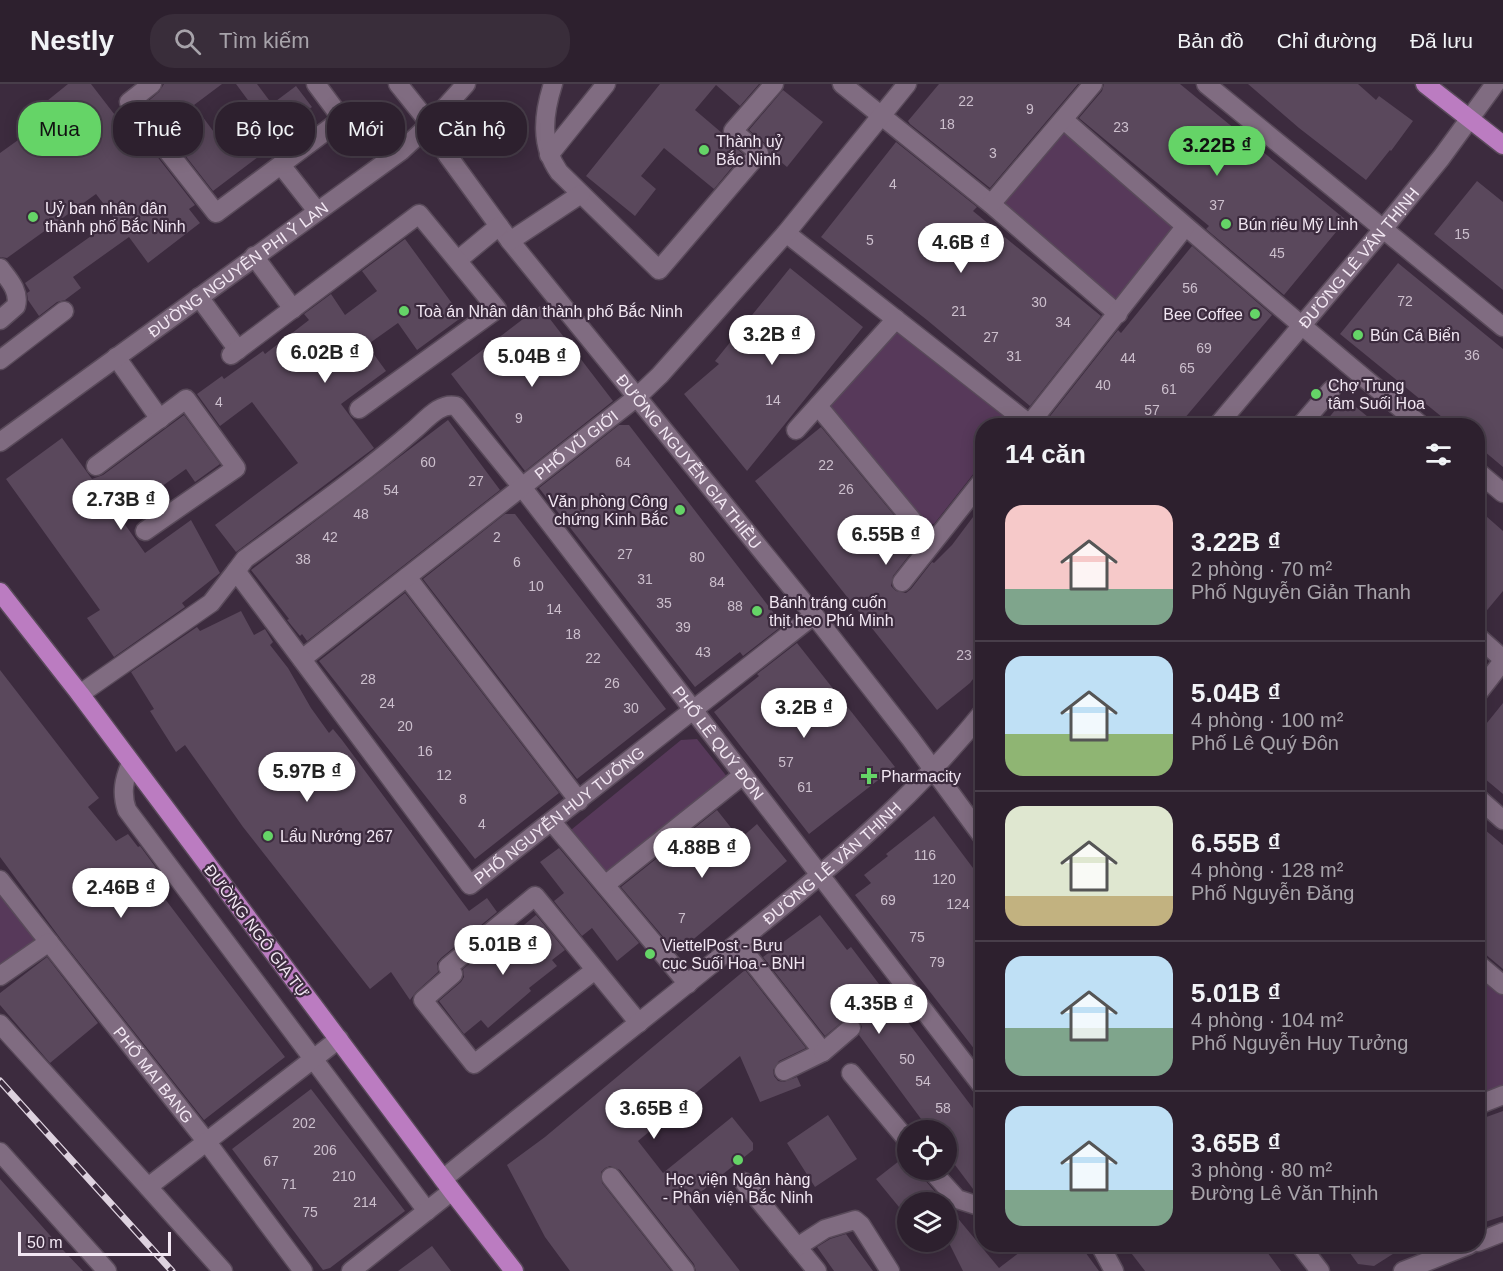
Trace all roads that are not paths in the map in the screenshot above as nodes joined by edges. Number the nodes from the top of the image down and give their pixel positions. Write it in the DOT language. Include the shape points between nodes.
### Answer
graph roads {
  1 [pos="152,84"];
  2 [pos="316,84"];
  3 [pos="398,84"];
  4 [pos="466,84"];
  5 [pos="553,84"];
  6 [pos="606,84"];
  7 [pos="774,84"];
  8 [pos="842,84"];
  9 [pos="907,84"];
  10 [pos="1093,84"];
  11 [pos="1206,84"];
  12 [pos="1425,84"];
  13 [pos="1496,84"];
  14 [pos="450,102"];
  15 [pos="417,108"];
  16 [pos="881,115"];
  17 [pos="1468,119"];
  18 [pos="1064,120"];
  19 [pos="417,136"];
  20 [pos="1503,145"];
  21 [pos="549,155"];
  22 [pos="448,156"];
  23 [pos="280,165"];
  24 [pos="581,194"];
  25 [pos="991,204"];
  26 [pos="317,212"];
  27 [pos="1185,227"];
  28 [pos="1384,228"];
  29 [pos="786,233"];
  30 [pos="505,234"];
  31 [pos="254,256"];
  32 [pos="458,260"];
  33 [pos="0,268"];
  34 [pos="199,297"];
  35 [pos="293,309"];
  36 [pos="64,311"];
  37 [pos="1118,314"];
  38 [pos="896,319"];
  39 [pos="0,320"];
  40 [pos="1302,327"];
  41 [pos="1503,327"];
  42 [pos="116,357"];
  43 [pos="0,360"];
  44 [pos="1331,390"];
  45 [pos="637,397"];
  46 [pos="818,406"];
  47 [pos="359,408"];
  48 [pos="1021,418"];
  49 [pos="1036,418"];
  50 [pos="1225,418"];
  51 [pos="1307,418"];
  52 [pos="1412,418"];
  53 [pos="160,419"];
  54 [pos="796,430"];
  55 [pos="0,442"];
  56 [pos="96,466"];
  57 [pos="1485,478"];
  58 [pos="522,487"];
  59 [pos="975,490"];
  60 [pos="1503,493"];
  61 [pos="145,531"];
  62 [pos="932,543"];
  63 [pos="236,571"];
  64 [pos="407,577"];
  65 [pos="902,582"];
  66 [pos="0,592"];
  67 [pos="814,615"];
  68 [pos="1485,644"];
  69 [pos="302,659"];
  70 [pos="1503,660"];
  71 [pos="1485,684"];
  72 [pos="80,694"];
  73 [pos="692,709"];
  74 [pos="975,721"];
  75 [pos="131,763"];
  76 [pos="934,770"];
  77 [pos="743,775"];
  78 [pos="579,801"];
  79 [pos="1485,804"];
  80 [pos="1503,820"];
  81 [pos="552,822"];
  82 [pos="975,826"];
  83 [pos="821,875"];
  84 [pos="0,880"];
  85 [pos="605,885"];
  86 [pos="49,942"];
  87 [pos="738,943"];
  88 [pos="595,970"];
  89 [pos="1485,970"];
  90 [pos="0,976"];
  91 [pos="688,984"];
  92 [pos="1503,985"];
  93 [pos="639,1023"];
  94 [pos="0,1024"];
  95 [pos="851,1028"];
  96 [pos="339,1039"];
  97 [pos="823,1052"];
  98 [pos="314,1058"];
  99 [pos="784,1071"];
  100 [pos="851,1073"];
  101 [pos="975,1077"];
  102 [pos="1503,1095"];
  103 [pos="1485,1102"];
  104 [pos="897,1128"];
  105 [pos="206,1141"];
  106 [pos="0,1152"];
  107 [pos="611,1177"];
  108 [pos="940,1180"];
  109 [pos="744,1182"];
  110 [pos="447,1185"];
  111 [pos="148,1187"];
  112 [pos="975,1205"];
  113 [pos="427,1211"];
  114 [pos="1503,1232"];
  115 [pos="1485,1239"];
  116 [pos="797,1247"];
  117 [pos="1105,1252"];
  118 [pos="1305,1252"];
  119 [pos="1451,1252"];
  120 [pos="107,1271"];
  121 [pos="223,1271"];
  122 [pos="303,1271"];
  123 [pos="351,1271"];
  124 [pos="514,1271"];
  125 [pos="685,1271"];
  126 [pos="817,1271"];
  127 [pos="890,1271"];
  128 [pos="1114,1271"];
  129 [pos="1320,1271"];
  130 [pos="1403,1271"];
  1 -- 23 [label="street" via="129,102 216,213"];
  2 -- 23 [label="street" via="342,119"];
  3 -- 15 [label="street, ĐƯỜNG NGUYỄN GIA THIỀU"];
  4 -- 14 [label="street, ĐƯỜNG NGUYÊN PHI Ỷ LAN"];
  5 -- 21 [label="street" via="545,123"];
  6 -- 21 [label="street"];
  7 -- 24 [label="street" via="733,131 759,153 659,270"];
  8 -- 16 [label="street"];
  9 -- 16 [label="street, PHỐ VŨ GIỚI"];
  10 -- 18 [label="street"];
  11 -- 28 [label="street"];
  12 -- 17 [label="main road"];
  13 -- 17 [label="street, ĐƯỜNG LÊ VĂN THỊNH"];
  16 -- 25 [label="street"];
  16 -- 29 [label="street, PHỐ VŨ GIỚI"];
  17 -- 20 [label="main road"];
  17 -- 28 [label="street, ĐƯỜNG LÊ VĂN THỊNH"];
  18 -- 25 [label="street"];
  18 -- 27 [label="street"];
  19 -- 26 [label="street, ĐƯỜNG NGUYÊN PHI Ỷ LAN"];
  21 -- 24 [label="street" via="559,172"];
  22 -- 30 [label="street, ĐƯỜNG NGUYỄN GIA THIỀU"];
  23 -- 26 [label="street"];
  24 -- 30 [label="street"];
  25 -- 37 [label="street"];
  26 -- 31 [label="street, ĐƯỜNG NGUYÊN PHI Ỷ LAN"];
  27 -- 37 [label="street"];
  27 -- 40 [label="street"];
  28 -- 40 [label="street, ĐƯỜNG LÊ VĂN THỊNH"];
  28 -- 41 [label="street"];
  29 -- 38 [label="street"];
  29 -- 45 [label="street, PHỐ VŨ GIỚI"];
  30 -- 32 [label="street"];
  30 -- 45 [label="street, ĐƯỜNG NGUYỄN GIA THIỀU"];
  31 -- 34 [label="street, ĐƯỜNG NGUYÊN PHI Ỷ LAN"];
  31 -- 35 [label="street"];
  32 -- 35 [label="street" via="419,214"];
  32 -- 47 [label="street" via="496,309"];
  33 -- 39 [label="street" via="18,296 16,306"];
  34 -- 35 [label="street" via="235,353"];
  34 -- 42 [label="street, ĐƯỜNG NGUYÊN PHI Ỷ LAN"];
  36 -- 43 [label="street"];
  37 -- 49 [label="street"];
  38 -- 46 [label="street"];
  38 -- 48 [label="street"];
  40 -- 50 [label="street, ĐƯỜNG LÊ VĂN THỊNH"];
  40 -- 52 [label="street"];
  42 -- 53 [label="street"];
  42 -- 55 [label="street, ĐƯỜNG NGUYÊN PHI Ỷ LAN"];
  44 -- 51 [label="street"];
  45 -- 58 [label="street, PHỐ VŨ GIỚI"];
  45 -- 67 [label="street, ĐƯỜNG NGUYỄN GIA THIỀU"];
  46 -- 54 [label="street"];
  46 -- 62 [label="street"];
  53 -- 56 [label="street"];
  53 -- 61 [label="street" via="186,399 236,468"];
  57 -- 60 [label="street"];
  58 -- 63 [label="street, PHỐ LÊ QUÝ ĐÔN" via="459,409 449,405 246,559"];
  58 -- 64 [label="street, PHỐ VŨ GIỚI"];
  58 -- 73 [label="street, PHỐ LÊ QUÝ ĐÔN"];
  59 -- 62 [label="street"];
  62 -- 65 [label="street"];
  63 -- 69 [label="street, PHỐ NGUYỄN HUY TƯỞNG"];
  63 -- 72 [label="street" via="211,603"];
  64 -- 69 [label="street, PHỐ VŨ GIỚI"];
  64 -- 78 [label="street"];
  66 -- 72 [label="main road, ĐƯỜNG NGÔ GIA TỰ"];
  67 -- 73 [label="street, PHỐ NGUYỄN HUY TƯỞNG"];
  67 -- 76 [label="street, ĐƯỜNG NGUYỄN GIA THIỀU"];
  68 -- 70 [label="street"];
  69 -- 81 [label="street, PHỐ NGUYỄN HUY TƯỞNG" via="470,885"];
  70 -- 71 [label="street"];
  72 -- 75 [label="main road, ĐƯỜNG NGÔ GIA TỰ"];
  73 -- 77 [label="street, PHỐ LÊ QUÝ ĐÔN"];
  73 -- 78 [label="street, PHỐ NGUYỄN HUY TƯỞNG"];
  74 -- 76 [label="street, ĐƯỜNG LÊ VĂN THỊNH"];
  75 -- 96 [label="main road, ĐƯỜNG NGÔ GIA TỰ"];
  75 -- 98 [label="street" via="124,782 127,810"];
  76 -- 82 [label="street, ĐƯỜNG NGUYỄN GIA THIỀU"];
  76 -- 83 [label="street, ĐƯỜNG LÊ VĂN THỊNH"];
  77 -- 83 [label="street, PHỐ LÊ QUÝ ĐÔN"];
  77 -- 85 [label="street"];
  78 -- 81 [label="street, PHỐ NGUYỄN HUY TƯỞNG"];
  79 -- 80 [label="street"];
  81 -- 85 [label="street"];
  83 -- 87 [label="street, ĐƯỜNG LÊ VĂN THỊNH"];
  83 -- 101 [label="street, PHỐ LÊ QUÝ ĐÔN"];
  84 -- 86 [label="street, PHỐ MAI BANG"];
  85 -- 91 [label="street"];
  86 -- 90 [label="street"];
  86 -- 105 [label="street, PHỐ MAI BANG"];
  87 -- 91 [label="street, ĐƯỜNG LÊ VĂN THỊNH"];
  87 -- 97 [label="street"];
  88 -- 88 [label="street" via="536,896 448,967 453,974 423,1000 474,1064"];
  88 -- 93 [label="street"];
  89 -- 92 [label="street"];
  91 -- 93 [label="street, ĐƯỜNG LÊ VĂN THỊNH"];
  93 -- 110 [label="street, ĐƯỜNG LÊ VĂN THỊNH"];
  94 -- 111 [label="street"];
  95 -- 97 [label="street"];
  96 -- 98 [label="street"];
  96 -- 110 [label="main road, ĐƯỜNG NGÔ GIA TỰ"];
  97 -- 99 [label="street"];
  98 -- 105 [label="street"];
  98 -- 113 [label="street"];
  100 -- 104 [label="street"];
  102 -- 103 [label="street"];
  105 -- 111 [label="street"];
  105 -- 122 [label="street, PHỐ MAI BANG"];
  106 -- 120 [label="street"];
  107 -- 125 [label="street"];
  108 -- 112 [label="street" via="957,1200"];
  109 -- 116 [label="street"];
  110 -- 113 [label="street"];
  110 -- 124 [label="main road, ĐƯỜNG NGÔ GIA TỰ"];
  111 -- 121 [label="street"];
  113 -- 123 [label="street"];
  114 -- 115 [label="street"];
  116 -- 126 [label="street"];
  116 -- 127 [label="street" via="825,1229 855,1220"];
  117 -- 128 [label="street"];
  118 -- 129 [label="street"];
  119 -- 130 [label="street"];
}
